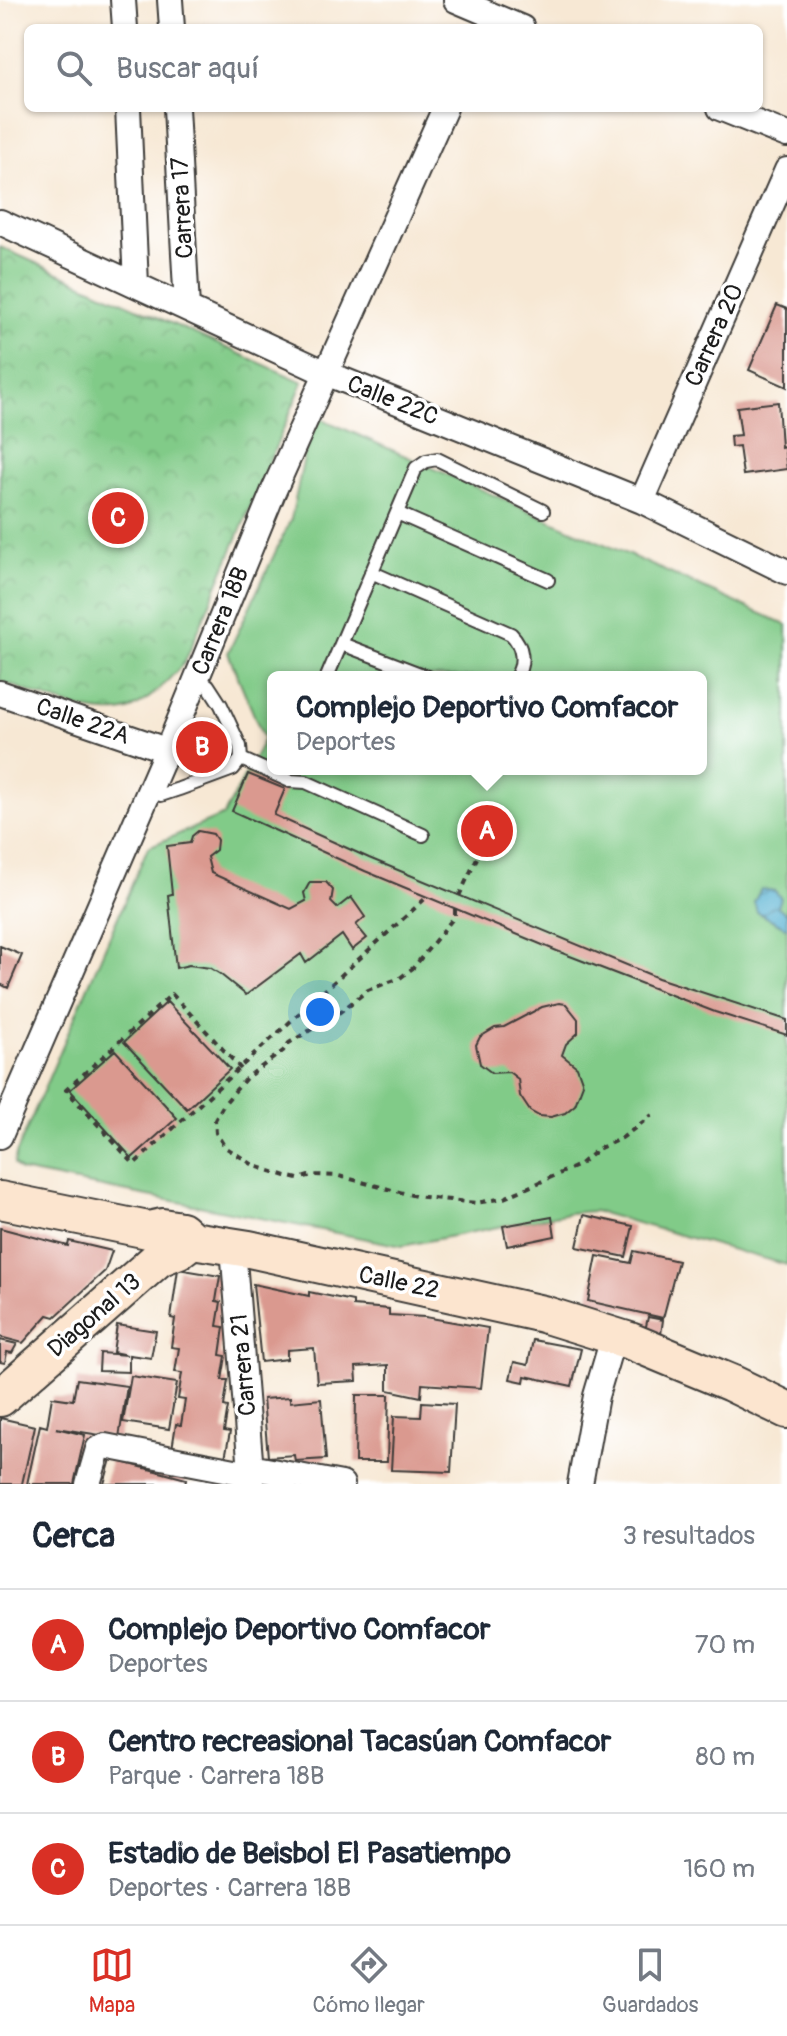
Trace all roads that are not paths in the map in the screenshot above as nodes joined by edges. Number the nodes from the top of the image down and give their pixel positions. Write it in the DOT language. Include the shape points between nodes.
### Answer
graph roads {
  1 [pos="123,0"];
  2 [pos="170,0"];
  3 [pos="456,0"];
  4 [pos="484,21"];
  5 [pos="125,24"];
  6 [pos="172,24"];
  7 [pos="128,112"];
  8 [pos="176,112"];
  9 [pos="443,112"];
  10 [pos="730,112"];
  11 [pos="787,135"];
  12 [pos="787,170"];
  13 [pos="0,222"];
  14 [pos="136,284"];
  15 [pos="187,308"];
  16 [pos="326,373"];
  17 [pos="642,501"];
  18 [pos="543,511"];
  19 [pos="397,513"];
  20 [pos="371,572"];
  21 [pos="787,572"];
  22 [pos="548,580"];
  23 [pos="342,644"];
  24 [pos="330,671"];
  25 [pos="412,671"];
  26 [pos="520,671"];
  27 [pos="196,679"];
  28 [pos="0,693"];
  29 [pos="166,750"];
  30 [pos="241,759"];
  31 [pos="267,767"];
  32 [pos="286,775"];
  33 [pos="149,791"];
  34 [pos="423,835"];
  35 [pos="0,1136"];
  36 [pos="0,1200"];
  37 [pos="192,1240"];
  38 [pos="154,1244"];
  39 [pos="236,1247"];
  40 [pos="614,1335"];
  41 [pos="0,1398"];
  42 [pos="787,1410"];
  43 [pos="251,1477"];
  44 [pos="88,1484"];
  45 [pos="342,1484"];
  46 [pos="580,1484"];
  1 -- 5 [label="street"];
  2 -- 6 [label="street"];
  3 -- 4 [label="street"];
  7 -- 14 [label="street, Carrera 17"];
  8 -- 15 [label="street, Carrera 17"];
  9 -- 16 [label="street, Carrera 18B"];
  10 -- 11 [label="street"];
  12 -- 17 [label="street, Carrera 20"];
  13 -- 14 [label="street, Calle 22C"];
  14 -- 15 [label="street, Calle 22C"];
  15 -- 16 [label="street, Calle 22C"];
  16 -- 17 [label="street, Calle 22C"];
  16 -- 27 [label="street, Carrera 18B"];
  17 -- 21 [label="street, Calle 22C"];
  18 -- 19 [label="lane" via="437,459 416,468"];
  19 -- 20 [label="lane"];
  19 -- 22 [label="lane"];
  20 -- 23 [label="lane"];
  20 -- 26 [label="lane" via="511,634 521,650"];
  23 -- 24 [label="lane"];
  23 -- 25 [label="lane"];
  27 -- 29 [label="street, Carrera 18B"];
  27 -- 30 [label="lane" via="208,685 221,705"];
  28 -- 29 [label="street, Calle 22A"];
  29 -- 33 [label="street, Carrera 18B"];
  30 -- 31 [label="lane"];
  30 -- 33 [label="lane" via="233,769 179,789 161,795"];
  32 -- 34 [label="lane"];
  33 -- 35 [label="street, Carrera 18B"];
  36 -- 38 [label="street"];
  37 -- 38 [label="street, Diagonal 13" via="179,1250"];
  37 -- 39 [label="street, Calle 22"];
  38 -- 41 [label="street, Diagonal 13"];
  39 -- 40 [label="street, Calle 22" via="516,1307"];
  39 -- 43 [label="street, Carrera 21"];
  40 -- 42 [label="street, Calle 22"];
  40 -- 46 [label="street"];
  43 -- 44 [label="street" via="105,1446 98,1449"];
  43 -- 45 [label="street" via="261,1469"];
}
